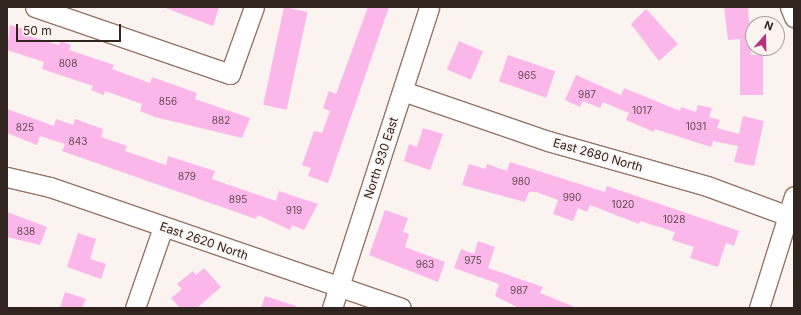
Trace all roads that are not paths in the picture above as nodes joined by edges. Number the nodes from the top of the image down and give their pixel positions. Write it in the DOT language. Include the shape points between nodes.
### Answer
graph roads {
  1 [pos="35,7"];
  2 [pos="254,7"];
  3 [pos="429,7"];
  4 [pos="790,7"];
  5 [pos="794,17"];
  6 [pos="403,91"];
  7 [pos="7,177"];
  8 [pos="794,196"];
  9 [pos="792,217"];
  10 [pos="163,226"];
  11 [pos="340,286"];
  12 [pos="135,308"];
  13 [pos="332,308"];
  14 [pos="401,308"];
  15 [pos="759,308"];
  1 -- 2 [label="street" via="230,74"];
  3 -- 6 [label="street, North 930 East"];
  4 -- 5 [label="street"];
  6 -- 9 [label="street, East 2680 North" via="548,141 707,186"];
  6 -- 11 [label="street, North 930 East"];
  7 -- 10 [label="street, East 2620 North" via="50,187"];
  8 -- 9 [label="street"];
  9 -- 15 [label="street"];
  10 -- 11 [label="street, East 2620 North"];
  10 -- 12 [label="street"];
  11 -- 13 [label="street, North 930 East"];
  11 -- 14 [label="street, East 2620 North"];
}
